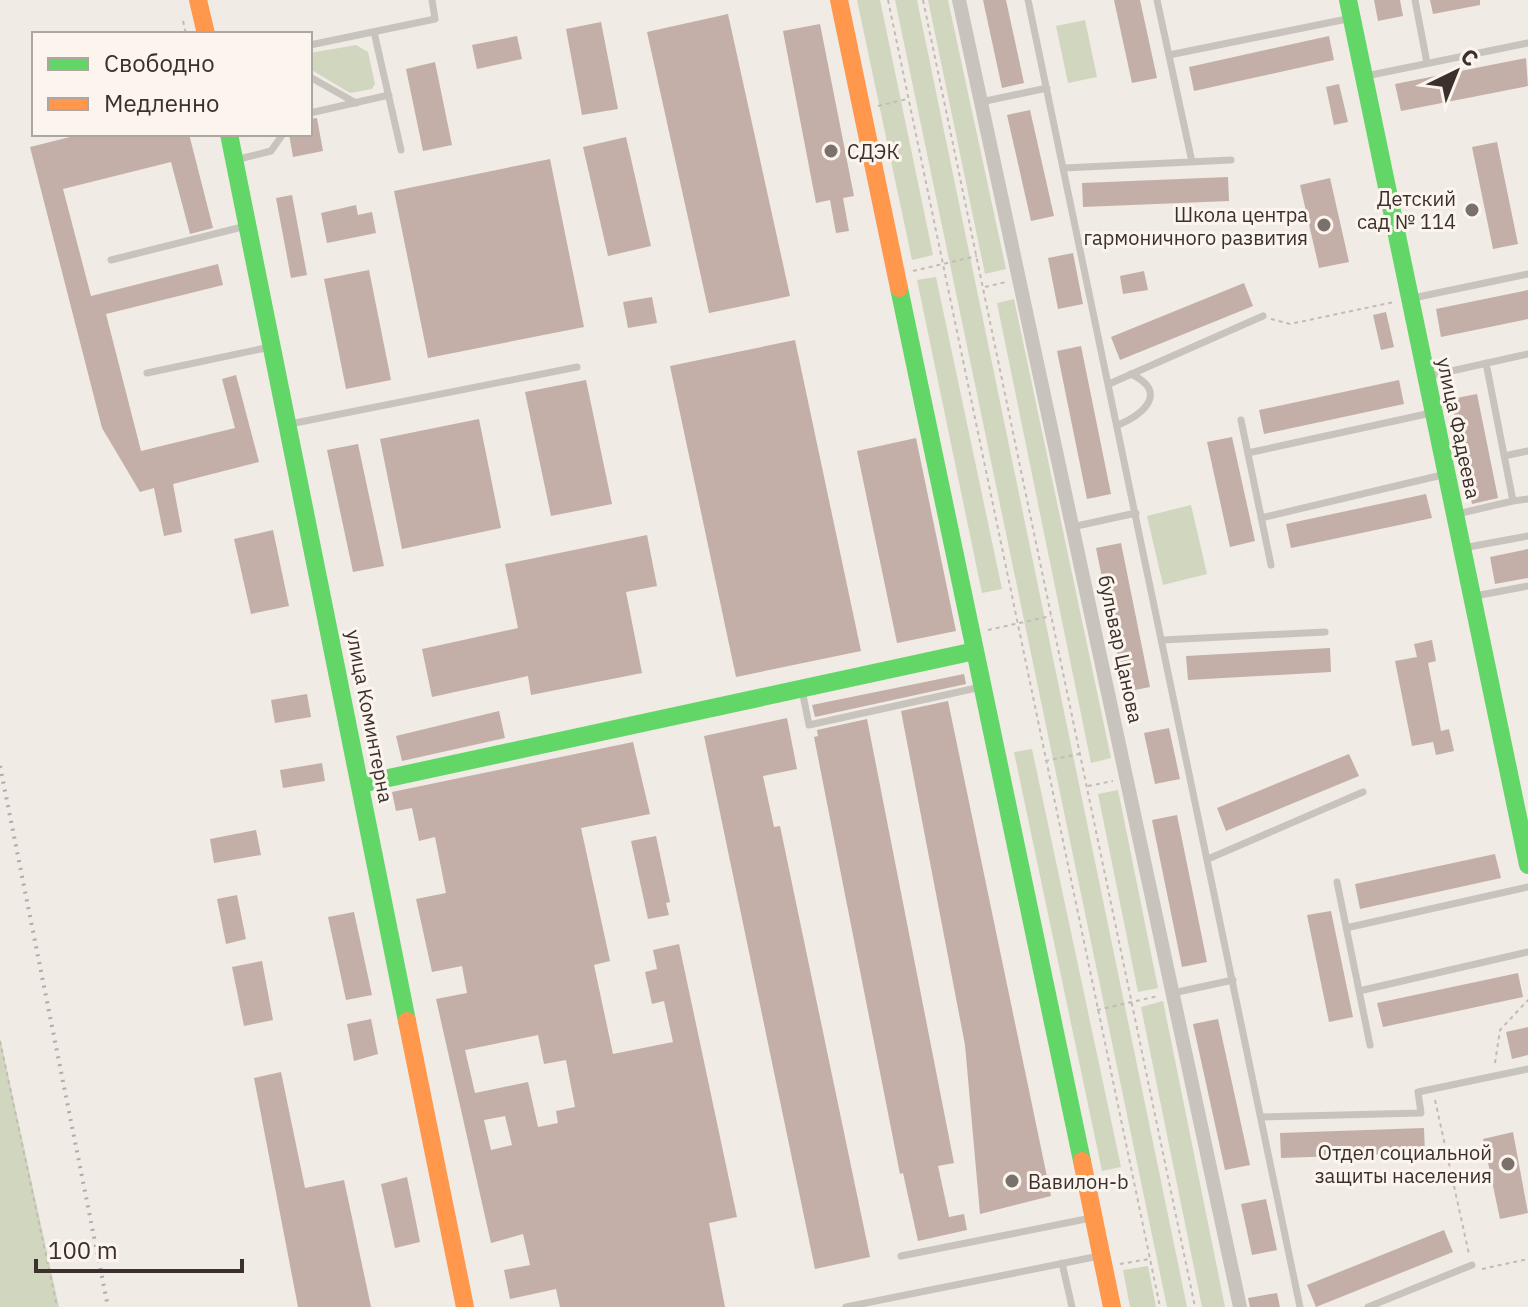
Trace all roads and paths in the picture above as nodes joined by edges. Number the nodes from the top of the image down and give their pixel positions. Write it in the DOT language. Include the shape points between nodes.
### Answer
graph roads {
  1 [pos="198,0"];
  2 [pos="432,0"];
  3 [pos="839,0"];
  4 [pos="888,0"];
  5 [pos="923,0"];
  6 [pos="959,0"];
  7 [pos="1028,0"];
  8 [pos="1157,0"];
  9 [pos="1415,0"];
  10 [pos="1350,9"];
  11 [pos="206,32"];
  12 [pos="374,32"];
  13 [pos="1528,43"];
  14 [pos="312,45"];
  15 [pos="1169,55"];
  16 [pos="1427,63"];
  17 [pos="1364,77"];
  18 [pos="312,78"];
  19 [pos="1047,88"];
  20 [pos="389,95"];
  21 [pos="908,99"];
  22 [pos="981,102"];
  23 [pos="356,103"];
  24 [pos="862,109"];
  25 [pos="312,113"];
  26 [pos="229,136"];
  27 [pos="282,136"];
  28 [pos="401,150"];
  29 [pos="235,160"];
  30 [pos="1231,160"];
  31 [pos="1192,162"];
  32 [pos="1064,168"];
  33 [pos="248,226"];
  34 [pos="977,256"];
  35 [pos="111,260"];
  36 [pos="943,264"];
  37 [pos="896,274"];
  38 [pos="1528,274"];
  39 [pos="1019,280"];
  40 [pos="983,287"];
  41 [pos="1410,299"];
  42 [pos="1263,316"];
  43 [pos="272,346"];
  44 [pos="1528,354"];
  45 [pos="1486,363"];
  46 [pos="577,367"];
  47 [pos="147,373"];
  48 [pos="1131,374"];
  49 [pos="1426,376"];
  50 [pos="1109,384"];
  51 [pos="1434,412"];
  52 [pos="1241,420"];
  53 [pos="288,424"];
  54 [pos="1118,425"];
  55 [pos="1528,451"];
  56 [pos="1248,453"];
  57 [pos="1504,456"];
  58 [pos="1446,474"];
  59 [pos="1528,499"];
  60 [pos="1513,501"];
  61 [pos="1136,513"];
  62 [pos="1455,514"];
  63 [pos="1261,518"];
  64 [pos="1072,527"];
  65 [pos="1528,536"];
  66 [pos="1462,549"];
  67 [pos="1271,565"];
  68 [pos="1528,586"];
  69 [pos="1472,596"];
  70 [pos="1051,616"];
  71 [pos="1018,623"];
  72 [pos="1325,632"];
  73 [pos="1163,640"];
  74 [pos="975,642"];
  75 [pos="982,687"];
  76 [pos="801,688"];
  77 [pos="1080,754"];
  78 [pos="1046,761"];
  79 [pos="1126,779"];
  80 [pos="361,784"];
  81 [pos="1087,786"];
  82 [pos="1363,792"];
  83 [pos="1208,859"];
  84 [pos="1528,865"];
  85 [pos="1337,882"];
  86 [pos="1528,887"];
  87 [pos="1346,928"];
  88 [pos="1528,952"];
  89 [pos="1233,980"];
  90 [pos="1359,991"];
  91 [pos="1173,993"];
  92 [pos="1528,1000"];
  93 [pos="1131,1002"];
  94 [pos="1098,1010"];
  95 [pos="0,1041"];
  96 [pos="1370,1045"];
  97 [pos="1528,1069"];
  98 [pos="1486,1078"];
  99 [pos="1433,1089"];
  100 [pos="1261,1117"];
  101 [pos="1093,1217"];
  102 [pos="901,1256"];
  103 [pos="1101,1256"];
  104 [pos="1528,1259"];
  105 [pos="1062,1263"];
  106 [pos="1472,1265"];
  107 [pos="57,1307"];
  108 [pos="465,1307"];
  109 [pos="846,1307"];
  110 [pos="1072,1307"];
  111 [pos="1112,1307"];
  112 [pos="1160,1307"];
  113 [pos="1195,1307"];
  114 [pos="1240,1307"];
  115 [pos="1300,1307"];
  116 [pos="1368,1307"];
  1 -- 11 [label="street"];
  2 -- 12 [label="lane" via="435,19"];
  3 -- 24 [label="street"];
  4 -- 21 [label="path"];
  5 -- 34 [label="path"];
  6 -- 22 [label="street, бульвар Цанова"];
  7 -- 19 [label="lane"];
  8 -- 15 [label="lane"];
  9 -- 16 [label="lane"];
  10 -- 15 [label="lane"];
  10 -- 17 [label="street, улица Фадеева"];
  12 -- 14 [label="lane"];
  12 -- 20 [label="lane"];
  13 -- 16 [label="lane"];
  15 -- 31 [label="lane"];
  16 -- 17 [label="lane"];
  17 -- 41 [label="street, улица Фадеева"];
  18 -- 23 [label="lane"];
  19 -- 22 [label="lane"];
  19 -- 32 [label="lane"];
  20 -- 23 [label="lane"];
  20 -- 28 [label="lane"];
  21 -- 24 [label="path"];
  21 -- 36 [label="path"];
  22 -- 39 [label="street, бульвар Цанова"];
  23 -- 25 [label="lane"];
  24 -- 37 [label="street"];
  26 -- 29 [label="street, улица Коминтерна"];
  27 -- 29 [label="lane" via="271,151"];
  29 -- 33 [label="street, улица Коминтерна"];
  30 -- 31 [label="lane"];
  31 -- 32 [label="lane"];
  32 -- 50 [label="lane"];
  33 -- 35 [label="lane"];
  33 -- 43 [label="street, улица Коминтерна"];
  34 -- 36 [label="path"];
  34 -- 40 [label="path"];
  36 -- 37 [label="path"];
  36 -- 71 [label="path"];
  37 -- 74 [label="street"];
  38 -- 41 [label="lane"];
  39 -- 40 [label="path"];
  39 -- 64 [label="street, бульвар Цанова"];
  40 -- 70 [label="path"];
  41 -- 42 [label="path" via="1290,324"];
  41 -- 49 [label="street, улица Фадеева"];
  42 -- 48 [label="lane"];
  43 -- 47 [label="lane"];
  43 -- 53 [label="street, улица Коминтерна"];
  44 -- 45 [label="lane"];
  45 -- 49 [label="lane"];
  45 -- 57 [label="lane"];
  46 -- 53 [label="lane"];
  48 -- 50 [label="lane"];
  48 -- 54 [label="lane" via="1150,389 1150,400 1145,411"];
  49 -- 51 [label="street, улица Фадеева"];
  50 -- 54 [label="lane"];
  51 -- 56 [label="lane"];
  51 -- 58 [label="street, улица Фадеева"];
  52 -- 56 [label="lane"];
  53 -- 80 [label="street, улица Коминтерна"];
  54 -- 61 [label="lane"];
  55 -- 57 [label="lane"];
  56 -- 63 [label="lane"];
  57 -- 60 [label="lane"];
  58 -- 62 [label="street, улица Фадеева"];
  58 -- 63 [label="lane"];
  59 -- 60 [label="lane"];
  60 -- 62 [label="lane"];
  61 -- 64 [label="lane"];
  61 -- 73 [label="lane"];
  62 -- 66 [label="street, улица Фадеева"];
  63 -- 67 [label="lane"];
  64 -- 79 [label="street, бульвар Цанова"];
  65 -- 66 [label="lane"];
  66 -- 69 [label="street, улица Фадеева"];
  68 -- 69 [label="lane"];
  69 -- 84 [label="street, улица Фадеева"];
  70 -- 71 [label="path"];
  70 -- 77 [label="path"];
  71 -- 74 [label="path"];
  71 -- 78 [label="path"];
  72 -- 73 [label="lane"];
  73 -- 83 [label="lane"];
  74 -- 75 [label="street"];
  74 -- 76 [label="street"];
  75 -- 76 [label="lane" via="809,725"];
  75 -- 101 [label="street"];
  76 -- 80 [label="street"];
  77 -- 78 [label="path"];
  77 -- 81 [label="path"];
  78 -- 94 [label="path"];
  79 -- 81 [label="path"];
  79 -- 91 [label="street, бульвар Цанова"];
  80 -- 108 [label="street, улица Коминтерна"];
  81 -- 93 [label="path"];
  82 -- 83 [label="lane"];
  83 -- 89 [label="lane"];
  85 -- 87 [label="lane"];
  86 -- 87 [label="lane"];
  87 -- 90 [label="lane"];
  88 -- 90 [label="lane"];
  89 -- 91 [label="lane"];
  89 -- 100 [label="lane"];
  90 -- 96 [label="lane"];
  91 -- 93 [label="path"];
  91 -- 114 [label="street, бульвар Цанова"];
  92 -- 98 [label="path" via="1500,1030 1496,1062"];
  93 -- 94 [label="path"];
  93 -- 113 [label="path"];
  94 -- 112 [label="path"];
  95 -- 107 [label="path"];
  97 -- 98 [label="lane"];
  98 -- 99 [label="lane"];
  99 -- 100 [label="lane" via="1418,1092 1421,1113"];
  99 -- 106 [label="path"];
  100 -- 115 [label="lane"];
  101 -- 102 [label="lane"];
  101 -- 103 [label="street"];
  103 -- 105 [label="lane"];
  103 -- 111 [label="street"];
  104 -- 106 [label="path" via="1473,1271"];
  105 -- 109 [label="lane"];
  105 -- 110 [label="lane"];
  106 -- 116 [label="lane"];
}
